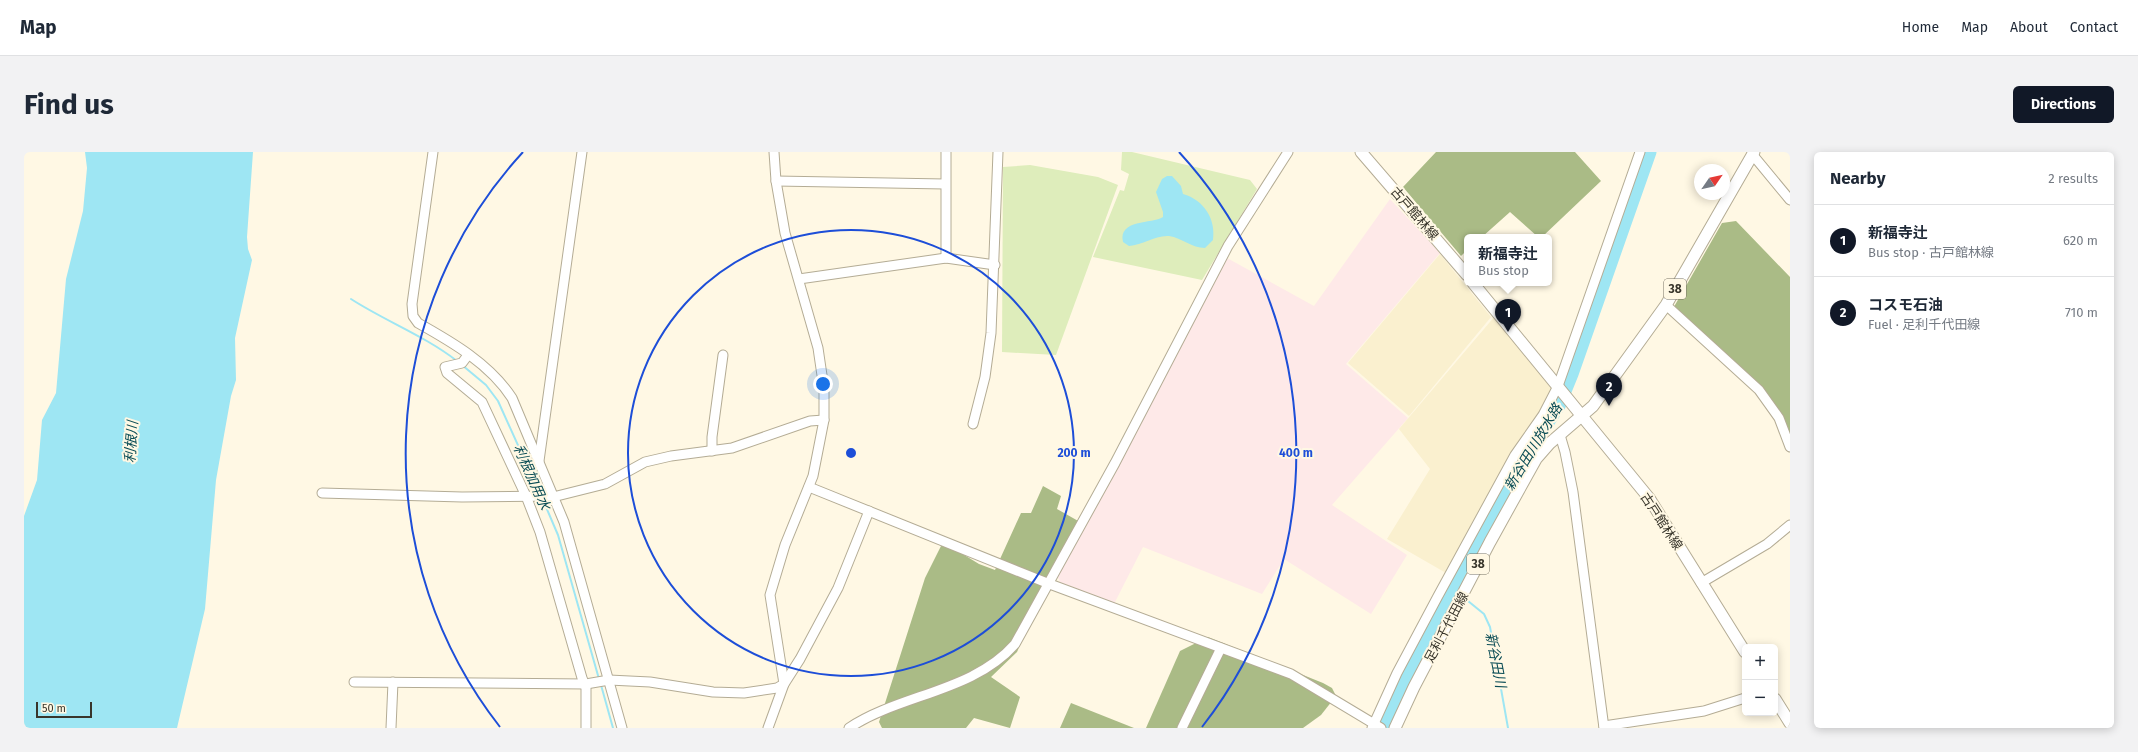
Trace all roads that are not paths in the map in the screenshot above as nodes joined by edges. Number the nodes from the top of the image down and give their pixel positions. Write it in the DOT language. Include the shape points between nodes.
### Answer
graph roads {
  1 [pos="433,152"];
  2 [pos="582,152"];
  3 [pos="774,152"];
  4 [pos="946,152"];
  5 [pos="998,152"];
  6 [pos="1288,152"];
  7 [pos="1361,152"];
  8 [pos="1640,152"];
  9 [pos="1753,153"];
  10 [pos="776,181"];
  11 [pos="945,184"];
  12 [pos="1790,200"];
  13 [pos="946,258"];
  14 [pos="995,265"];
  15 [pos="1464,272"];
  16 [pos="799,279"];
  17 [pos="1475,286"];
  18 [pos="1666,305"];
  19 [pos="468,355"];
  20 [pos="723,355"];
  21 [pos="1559,387"];
  22 [pos="1582,416"];
  23 [pos="824,420"];
  24 [pos="973,424"];
  25 [pos="1560,435"];
  26 [pos="1790,447"];
  27 [pos="712,451"];
  28 [pos="539,462"];
  29 [pos="809,487"];
  30 [pos="322,493"];
  31 [pos="526,496"];
  32 [pos="552,496"];
  33 [pos="869,511"];
  34 [pos="1790,525"];
  35 [pos="1047,583"];
  36 [pos="1701,583"];
  37 [pos="1742,647"];
  38 [pos="1221,648"];
  39 [pos="603,681"];
  40 [pos="354,682"];
  41 [pos="392,682"];
  42 [pos="586,684"];
  43 [pos="784,684"];
  44 [pos="1742,699"];
  45 [pos="1778,704"];
  46 [pos="1790,723"];
  47 [pos="1376,726"];
  48 [pos="1604,727"];
  49 [pos="391,728"];
  50 [pos="586,728"];
  51 [pos="622,728"];
  52 [pos="768,728"];
  53 [pos="849,728"];
  54 [pos="1182,728"];
  55 [pos="1395,728"];
  1 -- 19 [label="street" via="412,307 413,316 418,323"];
  2 -- 28 [label="street"];
  3 -- 10 [label="street"];
  4 -- 11 [label="street"];
  5 -- 14 [label="street"];
  6 -- 35 [label="street" via="1228,246 1115,463"];
  7 -- 15 [label="main road, 古戸館林線"];
  8 -- 21 [label="street"];
  9 -- 12 [label="street"];
  9 -- 18 [label="main road, 足利千代田線 / 38"];
  10 -- 11 [label="street"];
  10 -- 16 [label="street" via="785,233"];
  11 -- 13 [label="street"];
  13 -- 14 [label="street"];
  13 -- 16 [label="street"];
  14 -- 24 [label="street" via="991,333 985,377"];
  16 -- 23 [label="street" via="822,364"];
  17 -- 21 [label="main road"];
  18 -- 22 [label="main road, 足利千代田線 / 38" via="1593,406"];
  18 -- 26 [label="street" via="1759,390 1778,418"];
  19 -- 28 [label="street" via="482,364 505,387"];
  19 -- 31 [label="street" via="462,362 445,367 447,373 482,402"];
  20 -- 27 [label="street"];
  21 -- 22 [label="main road, 古戸館林線"];
  21 -- 47 [label="street" via="1515,455 1442,589 1397,673"];
  22 -- 25 [label="main road, 足利千代田線 / 38"];
  22 -- 36 [label="main road, 古戸館林線" via="1649,498"];
  23 -- 27 [label="street" via="810,421 732,448"];
  23 -- 29 [label="street"];
  25 -- 48 [label="street" via="1573,492"];
  25 -- 55 [label="main road, 足利千代田線 / 38" via="1542,451 1524,479"];
  27 -- 32 [label="street" via="645,462 605,484"];
  28 -- 32 [label="street"];
  29 -- 33 [label="street"];
  29 -- 43 [label="street" via="785,545 770,595"];
  30 -- 31 [label="street"];
  31 -- 32 [label="street"];
  31 -- 42 [label="street" via="540,532 582,678"];
  32 -- 39 [label="street" via="568,534"];
  33 -- 35 [label="street"];
  33 -- 43 [label="street" via="838,588"];
  34 -- 36 [label="street" via="1767,544"];
  35 -- 38 [label="street"];
  35 -- 53 [label="street" via="1015,644 1004,657 981,672 875,713"];
  36 -- 37 [label="main road, 古戸館林線"];
  38 -- 47 [label="street" via="1291,674"];
  38 -- 54 [label="street"];
  39 -- 42 [label="street"];
  39 -- 43 [label="street" via="650,682 712,692 744,692 777,688"];
  39 -- 51 [label="street"];
  40 -- 41 [label="street"];
  41 -- 42 [label="street"];
  41 -- 49 [label="street"];
  42 -- 50 [label="street"];
  43 -- 52 [label="street"];
  44 -- 48 [label="street" via="1704,711"];
  45 -- 46 [label="main road"];
}
